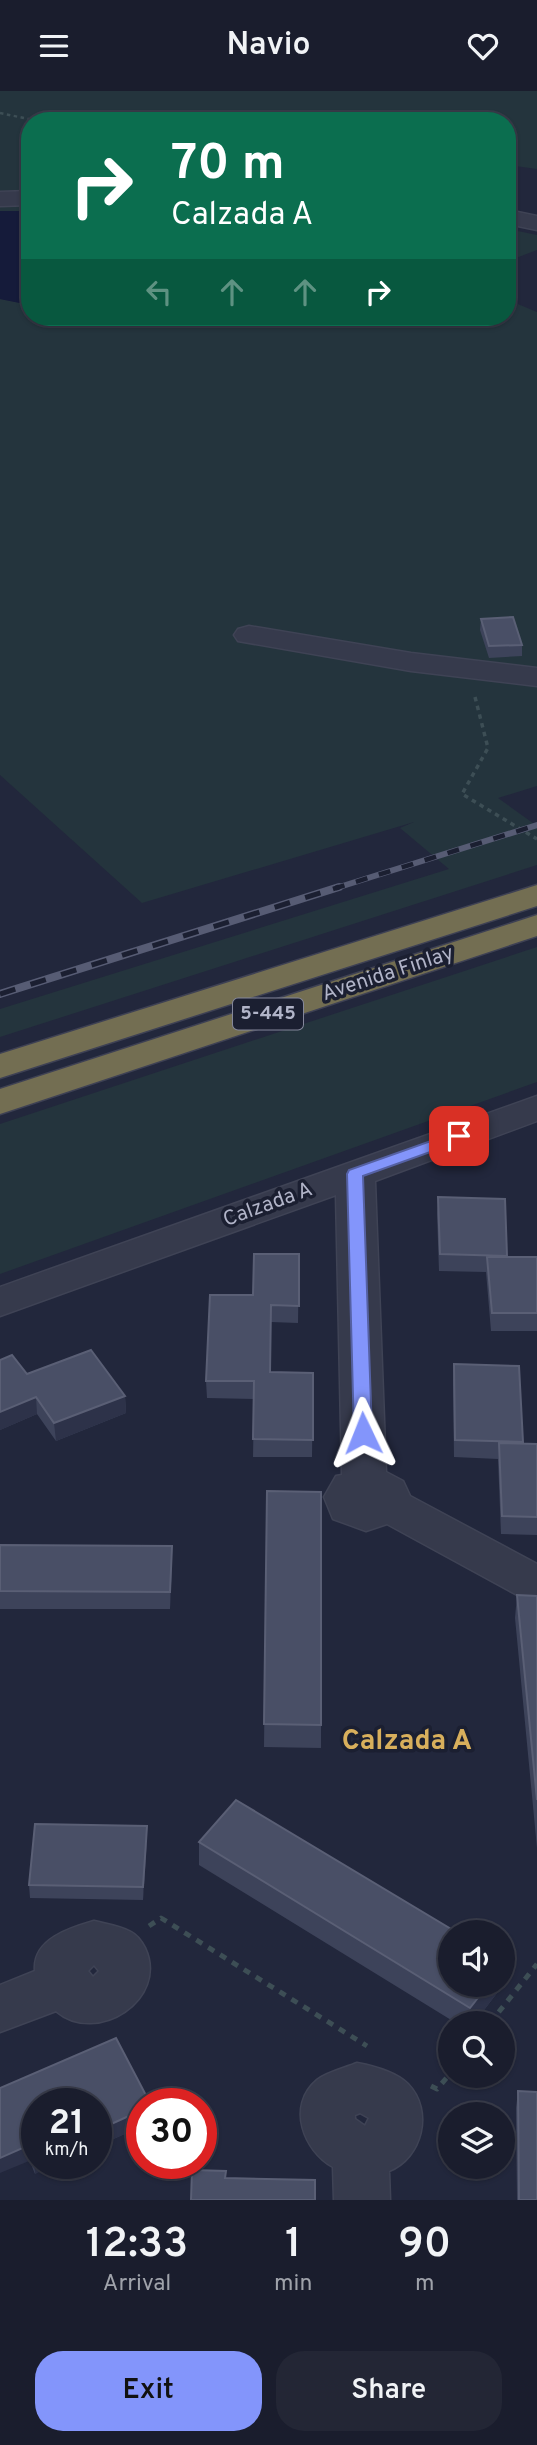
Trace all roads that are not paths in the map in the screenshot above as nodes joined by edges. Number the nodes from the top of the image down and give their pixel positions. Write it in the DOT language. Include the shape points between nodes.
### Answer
graph roads {
  1 [pos="21,198"];
  2 [pos="0,199"];
  3 [pos="516,219"];
  4 [pos="537,223"];
  5 [pos="249,635"];
  6 [pos="537,677"];
  7 [pos="537,895"];
  8 [pos="537,925"];
  9 [pos="0,1066"];
  10 [pos="0,1102"];
  11 [pos="537,1108"];
  12 [pos="355,1174"];
  13 [pos="0,1303"];
  14 [pos="537,1585"];
  15 [pos="114,1948"];
  16 [pos="0,2009"];
  1 -- 2 [label="street"];
  3 -- 4 [label="street"];
  5 -- 6 [label="street"];
  7 -- 9 [label="highway, Avenida Finlay / 5-445"];
  8 -- 10 [label="highway, Avenida Finlay / 5-445"];
  11 -- 12 [label="street, Calzada A"];
  12 -- 13 [label="street, Calzada A"];
  12 -- 14 [label="street" via="376,1494"];
  15 -- 16 [label="street" via="94,1943 74,1949 61,1965 62,1984"];
}
